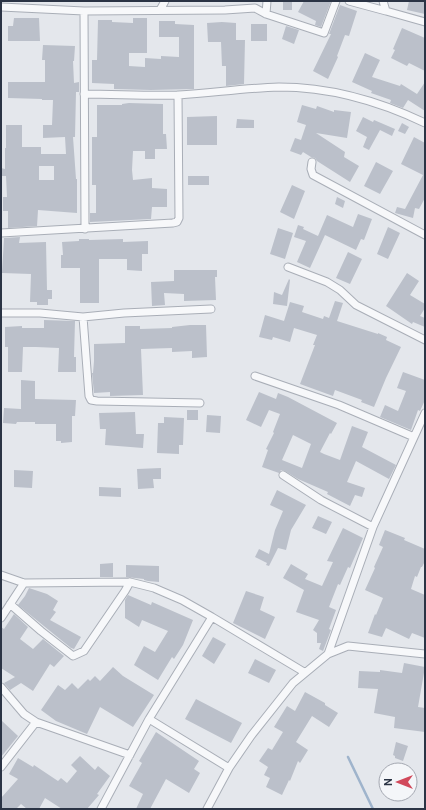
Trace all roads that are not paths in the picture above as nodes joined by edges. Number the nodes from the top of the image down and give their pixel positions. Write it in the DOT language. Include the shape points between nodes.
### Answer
graph roads {
  1 [pos="164,1"];
  2 [pos="267,1"];
  3 [pos="336,1"];
  4 [pos="349,1"];
  5 [pos="383,1"];
  6 [pos="1,7"];
  7 [pos="160,10"];
  8 [pos="84,11"];
  9 [pos="386,11"];
  10 [pos="266,14"];
  11 [pos="425,22"];
  12 [pos="84,94"];
  13 [pos="178,95"];
  14 [pos="425,123"];
  15 [pos="312,162"];
  16 [pos="85,229"];
  17 [pos="1,233"];
  18 [pos="425,235"];
  19 [pos="288,267"];
  20 [pos="210,309"];
  21 [pos="1,313"];
  22 [pos="83,317"];
  23 [pos="425,340"];
  24 [pos="255,376"];
  25 [pos="200,402"];
  26 [pos="425,413"];
  27 [pos="414,437"];
  28 [pos="283,475"];
  29 [pos="373,527"];
  30 [pos="1,575"];
  31 [pos="130,582"];
  32 [pos="24,583"];
  33 [pos="10,604"];
  34 [pos="212,617"];
  35 [pos="1,618"];
  36 [pos="328,654"];
  37 [pos="425,654"];
  38 [pos="304,672"];
  39 [pos="1,687"];
  40 [pos="149,719"];
  41 [pos="36,722"];
  42 [pos="130,755"];
  43 [pos="1,767"];
  44 [pos="229,768"];
  45 [pos="101,809"];
  46 [pos="207,809"];
  1 -- 7 [label="street"];
  2 -- 10 [label="street"];
  3 -- 10 [label="street" via="324,33"];
  4 -- 9 [label="street"];
  5 -- 9 [label="street"];
  6 -- 8 [label="street"];
  7 -- 8 [label="street"];
  7 -- 10 [label="street" via="256,8"];
  8 -- 12 [label="street"];
  9 -- 11 [label="street"];
  12 -- 13 [label="street"];
  12 -- 16 [label="street"];
  13 -- 14 [label="street" via="279,87 344,93 401,111"];
  13 -- 16 [label="street" via="177,222"];
  15 -- 18 [label="street" via="313,175"];
  16 -- 17 [label="street"];
  19 -- 23 [label="street" via="326,282 340,290 356,305"];
  20 -- 22 [label="street"];
  21 -- 22 [label="street"];
  22 -- 25 [label="street" via="89,396 92,400"];
  24 -- 27 [label="street" via="339,405"];
  26 -- 27 [label="street"];
  27 -- 29 [label="street"];
  28 -- 29 [label="street" via="321,500"];
  29 -- 36 [label="street"];
  30 -- 32 [label="street"];
  31 -- 32 [label="street"];
  31 -- 33 [label="street" via="84,651 74,656"];
  31 -- 34 [label="street" via="154,588"];
  32 -- 33 [label="street"];
  33 -- 35 [label="street"];
  34 -- 38 [label="street"];
  34 -- 40 [label="street"];
  36 -- 37 [label="street" via="348,646"];
  36 -- 38 [label="street"];
  38 -- 44 [label="street" via="292,683"];
  39 -- 41 [label="street" via="24,714"];
  40 -- 42 [label="street"];
  40 -- 44 [label="street"];
  41 -- 42 [label="street"];
  41 -- 43 [label="street"];
  42 -- 45 [label="street"];
  44 -- 46 [label="street"];
}
